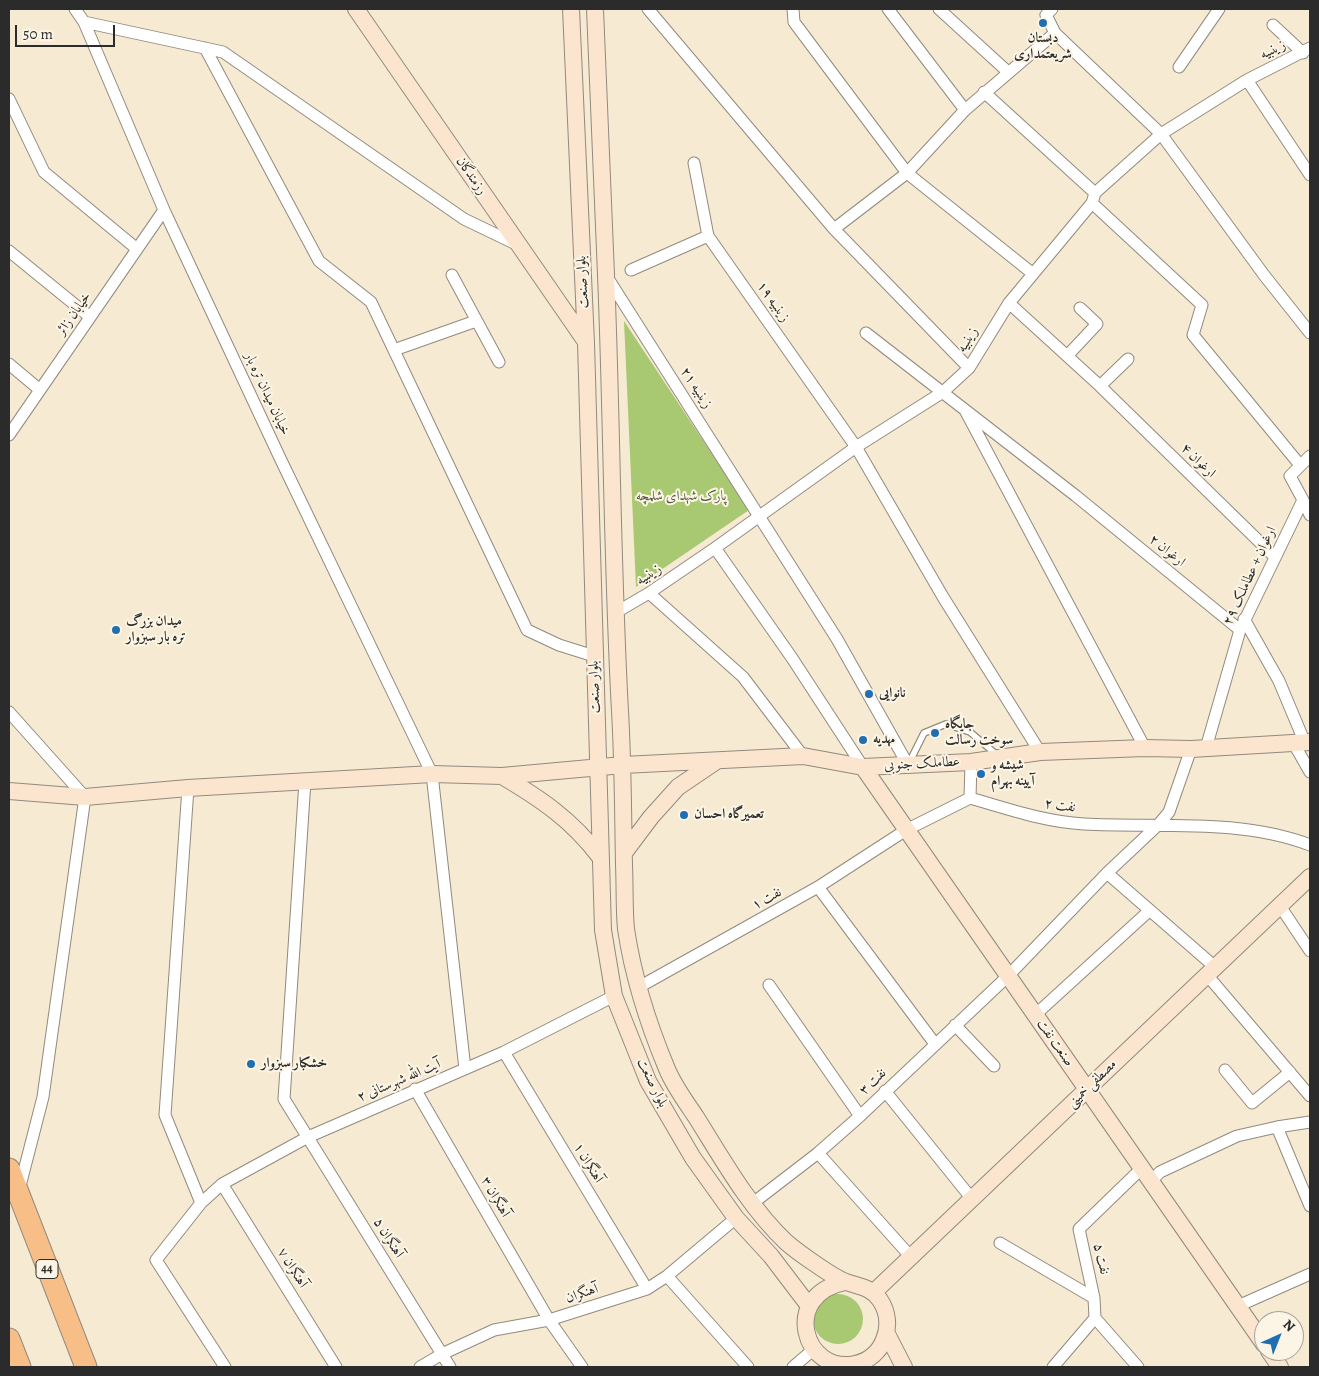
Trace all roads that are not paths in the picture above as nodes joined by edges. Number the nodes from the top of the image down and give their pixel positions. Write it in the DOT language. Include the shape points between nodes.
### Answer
graph roads {
  1 [pos="75,9"];
  2 [pos="356,9"];
  3 [pos="571,9"];
  4 [pos="595,9"];
  5 [pos="648,9"];
  6 [pos="793,9"];
  7 [pos="888,9"];
  8 [pos="939,9"];
  9 [pos="1052,9"];
  10 [pos="1219,9"];
  11 [pos="84,22"];
  12 [pos="1273,25"];
  13 [pos="1055,33"];
  14 [pos="204,48"];
  15 [pos="1306,50"];
  16 [pos="1179,67"];
  17 [pos="1008,72"];
  18 [pos="1247,80"];
  19 [pos="984,92"];
  20 [pos="9,99"];
  21 [pos="964,110"];
  22 [pos="598,113"];
  23 [pos="574,114"];
  24 [pos="1161,134"];
  25 [pos="694,163"];
  26 [pos="907,173"];
  27 [pos="1310,175"];
  28 [pos="1094,198"];
  29 [pos="164,210"];
  30 [pos="834,229"];
  31 [pos="708,236"];
  32 [pos="519,245"];
  33 [pos="137,249"];
  34 [pos="9,251"];
  35 [pos="631,270"];
  36 [pos="1032,273"];
  37 [pos="452,275"];
  38 [pos="606,275"];
  39 [pos="1009,303"];
  40 [pos="1080,308"];
  41 [pos="90,317"];
  42 [pos="476,321"];
  43 [pos="866,333"];
  44 [pos="1310,333"];
  45 [pos="586,343"];
  46 [pos="394,350"];
  47 [pos="1067,356"];
  48 [pos="1128,360"];
  49 [pos="498,362"];
  50 [pos="9,364"];
  51 [pos="969,368"];
  52 [pos="1100,386"];
  53 [pos="40,390"];
  54 [pos="943,392"];
  55 [pos="963,407"];
  56 [pos="9,435"];
  57 [pos="856,447"];
  58 [pos="1310,456"];
  59 [pos="1300,465"];
  60 [pos="1303,500"];
  61 [pos="1310,515"];
  62 [pos="760,516"];
  63 [pos="715,548"];
  64 [pos="594,556"];
  65 [pos="613,556"];
  66 [pos="1275,557"];
  67 [pos="649,593"];
  68 [pos="615,613"];
  69 [pos="1242,625"];
  70 [pos="594,656"];
  71 [pos="9,712"];
  72 [pos="1303,743"];
  73 [pos="1145,748"];
  74 [pos="1198,748"];
  75 [pos="1040,752"];
  76 [pos="803,756"];
  77 [pos="1001,758"];
  78 [pos="715,761"];
  79 [pos="971,762"];
  80 [pos="623,765"];
  81 [pos="908,765"];
  82 [pos="598,767"];
  83 [pos="863,767"];
  84 [pos="1310,772"];
  85 [pos="432,774"];
  86 [pos="502,776"];
  87 [pos="305,781"];
  88 [pos="188,788"];
  89 [pos="9,791"];
  90 [pos="85,798"];
  91 [pos="970,798"];
  92 [pos="1169,812"];
  93 [pos="1159,824"];
  94 [pos="906,830"];
  95 [pos="1310,845"];
  96 [pos="624,853"];
  97 [pos="600,857"];
  98 [pos="1107,873"];
  99 [pos="1310,877"];
  100 [pos="818,887"];
  101 [pos="1280,906"];
  102 [pos="1148,911"];
  103 [pos="626,928"];
  104 [pos="602,930"];
  105 [pos="1310,951"];
  106 [pos="1211,971"];
  107 [pos="1008,976"];
  108 [pos="769,985"];
  109 [pos="639,987"];
  110 [pos="614,996"];
  111 [pos="1035,1015"];
  112 [pos="955,1024"];
  113 [pos="935,1044"];
  114 [pos="504,1052"];
  115 [pos="994,1066"];
  116 [pos="465,1069"];
  117 [pos="1225,1070"];
  118 [pos="1290,1072"];
  119 [pos="415,1089"];
  120 [pos="1087,1089"];
  121 [pos="885,1091"];
  122 [pos="1310,1096"];
  123 [pos="860,1116"];
  124 [pos="1310,1122"];
  125 [pos="1277,1127"];
  126 [pos="308,1137"];
  127 [pos="818,1153"];
  128 [pos="9,1170"];
  129 [pos="1146,1175"];
  130 [pos="222,1184"];
  131 [pos="18,1194"];
  132 [pos="972,1199"];
  133 [pos="201,1202"];
  134 [pos="753,1203"];
  135 [pos="1310,1206"];
  136 [pos="736,1218"];
  137 [pos="1000,1243"];
  138 [pos="911,1256"];
  139 [pos="1310,1274"];
  140 [pos="668,1276"];
  141 [pos="845,1282"];
  142 [pos="647,1289"];
  143 [pos="874,1292"];
  144 [pos="1094,1298"];
  145 [pos="809,1306"];
  146 [pos="1238,1306"];
  147 [pos="1094,1318"];
  148 [pos="549,1320"];
  149 [pos="1254,1329"];
  150 [pos="887,1334"];
  151 [pos="9,1339"];
  152 [pos="814,1349"];
  153 [pos="442,1354"];
  154 [pos="857,1366"];
  155 [pos="1057,1366"];
  156 [pos="20,1367"];
  157 [pos="86,1367"];
  158 [pos="225,1367"];
  159 [pos="336,1367"];
  160 [pos="420,1367"];
  161 [pos="450,1367"];
  162 [pos="582,1367"];
  163 [pos="748,1367"];
  164 [pos="793,1367"];
  165 [pos="904,1367"];
  166 [pos="1138,1367"];
  1 -- 11 [label="street, خیابان میدان تره بار"];
  2 -- 32 [label="main road, رزمندگان"];
  3 -- 23 [label="main road, بلوار صنعت"];
  4 -- 22 [label="main road, بلوار صنعت"];
  5 -- 30 [label="street"];
  6 -- 26 [label="street" via="794,22"];
  7 -- 21 [label="street"];
  8 -- 17 [label="street"];
  9 -- 13 [label="street" via="1046,15"];
  10 -- 16 [label="street"];
  11 -- 14 [label="street"];
  11 -- 29 [label="street, خیابان میدان تره بار"];
  12 -- 15 [label="street"];
  13 -- 17 [label="street"];
  13 -- 24 [label="street"];
  14 -- 32 [label="street" via="223,52 464,219"];
  14 -- 46 [label="street" via="319,261 371,302"];
  15 -- 18 [label="street, زینبیه"];
  17 -- 19 [label="street"];
  18 -- 24 [label="street, زینبیه"];
  18 -- 27 [label="street"];
  19 -- 21 [label="street"];
  19 -- 28 [label="street"];
  20 -- 33 [label="street" via="44,172"];
  21 -- 26 [label="street"];
  22 -- 23 [label="main road"];
  22 -- 38 [label="main road, بلوار صنعت"];
  23 -- 45 [label="main road, بلوار صنعت"];
  24 -- 28 [label="street, زینبیه"];
  24 -- 44 [label="street"];
  25 -- 31 [label="street, زینبیه ۱۹"];
  26 -- 30 [label="street"];
  26 -- 36 [label="street"];
  28 -- 36 [label="street, زینبیه"];
  28 -- 59 [label="street" via="1202,305 1193,335"];
  29 -- 33 [label="street, خیابان زائر"];
  29 -- 85 [label="street, خیابان میدان تره بار"];
  30 -- 51 [label="street"];
  31 -- 35 [label="street"];
  31 -- 57 [label="street, زینبیه ۱۹"];
  32 -- 45 [label="main road, رزمندگان"];
  33 -- 41 [label="street, خیابان زائر"];
  34 -- 41 [label="street"];
  36 -- 39 [label="street, زینبیه"];
  37 -- 42 [label="street"];
  38 -- 62 [label="street, زینبیه ۲۱"];
  38 -- 65 [label="main road, بلوار صنعت"];
  39 -- 47 [label="street, ارغوان ۴"];
  39 -- 51 [label="street, زینبیه"];
  40 -- 47 [label="street" via="1097,324"];
  41 -- 53 [label="street, خیابان زائر"];
  42 -- 46 [label="street"];
  42 -- 49 [label="street"];
  43 -- 54 [label="street, ارغوان ۲"];
  45 -- 64 [label="main road, بلوار صنعت"];
  46 -- 70 [label="street" via="527,630"];
  47 -- 52 [label="street, ارغوان ۴"];
  48 -- 52 [label="street"];
  50 -- 53 [label="street"];
  51 -- 54 [label="street, زینبیه"];
  52 -- 66 [label="street, ارغوان ۴"];
  53 -- 56 [label="street, خیابان زائر"];
  54 -- 55 [label="street, ارغوان ۲"];
  54 -- 57 [label="street, زینبیه"];
  55 -- 69 [label="street, ارغوان ۲"];
  55 -- 73 [label="street"];
  57 -- 62 [label="street, زینبیه"];
  57 -- 75 [label="street, زینبیه ۱۹" via="943,597"];
  58 -- 59 [label="street"];
  59 -- 60 [label="street" via="1290,476"];
  60 -- 61 [label="street"];
  60 -- 66 [label="street, ارغوان + عطاملک ۲۹"];
  62 -- 63 [label="street, زینبیه"];
  62 -- 81 [label="street, زینبیه ۲۱"];
  63 -- 67 [label="street, زینبیه"];
  63 -- 83 [label="street"];
  64 -- 65 [label="main road"];
  64 -- 70 [label="main road, بلوار صنعت"];
  65 -- 68 [label="main road, بلوار صنعت"];
  66 -- 69 [label="street, ارغوان + عطاملک ۲۹"];
  67 -- 68 [label="street, زینبیه"];
  67 -- 76 [label="street" via="743,677"];
  68 -- 80 [label="main road, بلوار صنعت"];
  69 -- 72 [label="street" via="1279,681"];
  69 -- 74 [label="street, ارغوان + عطاملک ۲۹"];
  70 -- 82 [label="main road, بلوار صنعت"];
  71 -- 90 [label="street"];
  72 -- 74 [label="main road, عطاملک جنوبی"];
  72 -- 84 [label="street"];
  73 -- 74 [label="main road, عطاملک جنوبی"];
  73 -- 75 [label="main road, عطاملک جنوبی"];
  74 -- 92 [label="street, ارغوان + عطاملک ۲۹"];
  75 -- 77 [label="main road, عطاملک جنوبی"];
  76 -- 78 [label="main road, عطاملک جنوبی"];
  76 -- 83 [label="main road, عطاملک جنوبی"];
  77 -- 79 [label="main road, عطاملک جنوبی"];
  77 -- 81 [label="lane" via="970,732 946,724 924,733"];
  78 -- 80 [label="main road, عطاملک جنوبی"];
  78 -- 96 [label="main road" via="678,787"];
  79 -- 81 [label="main road, عطاملک جنوبی"];
  79 -- 91 [label="street"];
  80 -- 82 [label="main road, عطاملک جنوبی"];
  80 -- 96 [label="main road, بلوار صنعت"];
  81 -- 83 [label="main road, عطاملک جنوبی"];
  82 -- 86 [label="main road, عطاملک جنوبی"];
  82 -- 97 [label="main road, بلوار صنعت"];
  83 -- 94 [label="main road, صنعت نفت"];
  85 -- 86 [label="main road, عطاملک جنوبی"];
  85 -- 87 [label="main road, عطاملک جنوبی"];
  85 -- 116 [label="street, خیابان میدان تره بار"];
  86 -- 97 [label="main road" via="544,801 582,833"];
  87 -- 88 [label="main road, عطاملک جنوبی"];
  87 -- 126 [label="street, آهنگران ۵" via="284,1099"];
  88 -- 90 [label="main road, عطاملک جنوبی"];
  88 -- 133 [label="street" via="165,1114"];
  89 -- 90 [label="main road, عطاملک جنوبی"];
  90 -- 131 [label="street" via="43,1097"];
  91 -- 93 [label="street, نفت ۲" via="1042,819 1084,824"];
  91 -- 94 [label="street"];
  92 -- 93 [label="street, نفت ۳"];
  93 -- 95 [label="street, نفت ۲" via="1250,830"];
  93 -- 98 [label="street, نفت ۳"];
  94 -- 100 [label="street, نفت ۱"];
  94 -- 107 [label="main road, صنعت نفت"];
  96 -- 103 [label="main road, بلوار صنعت"];
  97 -- 104 [label="main road, بلوار صنعت"];
  98 -- 102 [label="street"];
  98 -- 107 [label="street, نفت ۳"];
  99 -- 101 [label="main road, مصطفی خمینی"];
  100 -- 109 [label="street, نفت ۱"];
  100 -- 113 [label="street"];
  101 -- 105 [label="street"];
  101 -- 106 [label="main road, مصطفی خمینی"];
  102 -- 106 [label="street"];
  102 -- 111 [label="street"];
  103 -- 104 [label="main road"];
  103 -- 109 [label="main road, بلوار صنعت"];
  104 -- 110 [label="main road, بلوار صنعت"];
  106 -- 118 [label="street"];
  106 -- 120 [label="main road, مصطفی خمینی"];
  107 -- 111 [label="main road, صنعت نفت"];
  107 -- 112 [label="street, نفت ۳"];
  108 -- 123 [label="street"];
  109 -- 134 [label="main road, بلوار صنعت" via="668,1072 726,1166"];
  110 -- 114 [label="street, آیت الله شهرستانی ۲"];
  110 -- 136 [label="main road, بلوار صنعت" via="648,1080 693,1158"];
  111 -- 120 [label="main road, صنعت نفت"];
  112 -- 113 [label="street, نفت ۳"];
  112 -- 115 [label="street"];
  113 -- 121 [label="street, نفت ۳"];
  114 -- 116 [label="street, آیت الله شهرستانی ۲"];
  114 -- 142 [label="street, آهنگران ۱"];
  116 -- 119 [label="street, آیت الله شهرستانی ۲"];
  117 -- 118 [label="street" via="1252,1103"];
  118 -- 122 [label="street"];
  119 -- 126 [label="street, آیت الله شهرستانی ۲"];
  119 -- 148 [label="street, آهنگران ۳"];
  120 -- 129 [label="main road, صنعت نفت"];
  120 -- 132 [label="main road, مصطفی خمینی"];
  121 -- 123 [label="street, نفت ۳"];
  121 -- 132 [label="street"];
  123 -- 127 [label="street, نفت ۳"];
  124 -- 125 [label="street"];
  125 -- 129 [label="street" via="1237,1136 1160,1172"];
  125 -- 135 [label="street"];
  126 -- 130 [label="street, آیت الله شهرستانی ۲"];
  126 -- 153 [label="street, آهنگران ۵"];
  127 -- 134 [label="street, نفت ۳"];
  127 -- 138 [label="street"];
  128 -- 131 [label="highway, 44"];
  129 -- 144 [label="street, نفت ۵" via="1079,1229"];
  129 -- 146 [label="main road, صنعت نفت"];
  130 -- 133 [label="street, آیت الله شهرستانی ۲"];
  130 -- 159 [label="street, آهنگران ۷"];
  131 -- 157 [label="highway, 44"];
  132 -- 138 [label="main road, مصطفی خمینی"];
  133 -- 158 [label="street, آیت الله شهرستانی ۲" via="156,1260"];
  134 -- 141 [label="main road, بلوار صنعت" via="787,1242"];
  136 -- 140 [label="street, آهنگران"];
  136 -- 145 [label="main road, بلوار صنعت" via="771,1256"];
  137 -- 144 [label="street"];
  138 -- 143 [label="main road, مصطفی خمینی"];
  139 -- 146 [label="street"];
  140 -- 142 [label="street, آهنگران"];
  140 -- 163 [label="street"];
  141 -- 143 [label="main road" via="860,1284"];
  141 -- 145 [label="main road" via="830,1285 818,1293"];
  142 -- 148 [label="street, آهنگران"];
  143 -- 150 [label="main road" via="888,1319"];
  144 -- 147 [label="street, نفت ۵"];
  145 -- 152 [label="main road" via="805,1320 807,1336"];
  146 -- 149 [label="main road, صنعت نفت"];
  147 -- 155 [label="street"];
  147 -- 166 [label="street"];
  148 -- 153 [label="street, آهنگران" via="494,1330"];
  148 -- 162 [label="street, آهنگران ۳"];
  150 -- 154 [label="main road" via="880,1348"];
  150 -- 165 [label="main road"];
  151 -- 156 [label="highway"];
  152 -- 154 [label="main road" via="826,1359"];
  152 -- 164 [label="street"];
  153 -- 160 [label="street, آهنگران"];
  153 -- 161 [label="street, آهنگران ۵"];
}
